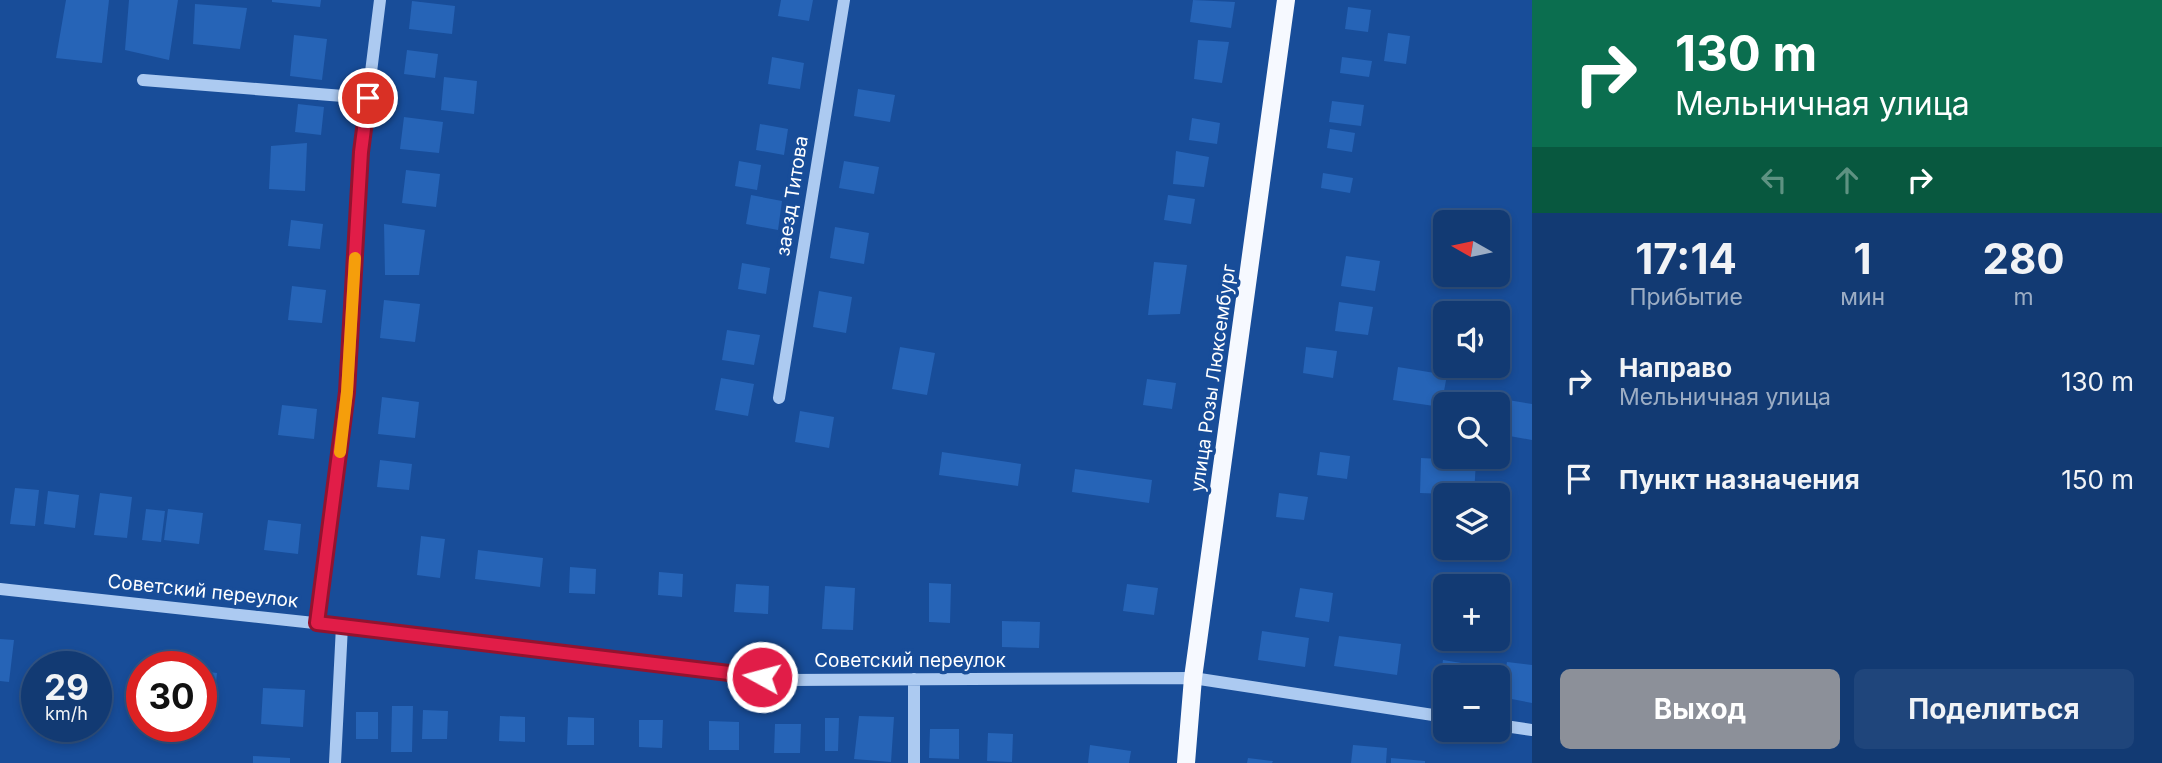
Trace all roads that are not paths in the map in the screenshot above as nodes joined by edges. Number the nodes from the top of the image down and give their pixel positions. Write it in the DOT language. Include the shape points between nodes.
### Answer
graph roads {
  1 [pos="380,0"];
  2 [pos="844,0"];
  3 [pos="1286,0"];
  4 [pos="142,80"];
  5 [pos="368,98"];
  6 [pos="779,398"];
  7 [pos="0,589"];
  8 [pos="317,623"];
  9 [pos="342,626"];
  10 [pos="1194,678"];
  11 [pos="914,680"];
  12 [pos="1433,715"];
  13 [pos="1510,726"];
  14 [pos="1532,730"];
  15 [pos="335,763"];
  16 [pos="914,763"];
  17 [pos="1186,763"];
  1 -- 5 [label="street"];
  2 -- 6 [label="street, заезд Титова"];
  3 -- 10 [label="main road, улица Розы Люксембург"];
  4 -- 5 [label="street"];
  5 -- 8 [label="street" via="347,392"];
  7 -- 8 [label="street, Советский переулок"];
  8 -- 9 [label="street, Советский переулок"];
  9 -- 11 [label="street, Советский переулок" via="788,680"];
  9 -- 15 [label="street"];
  10 -- 11 [label="street, Советский переулок"];
  10 -- 12 [label="street, Советский переулок"];
  10 -- 17 [label="main road, улица Розы Люксембург"];
  11 -- 16 [label="street"];
  13 -- 14 [label="street"];
}
